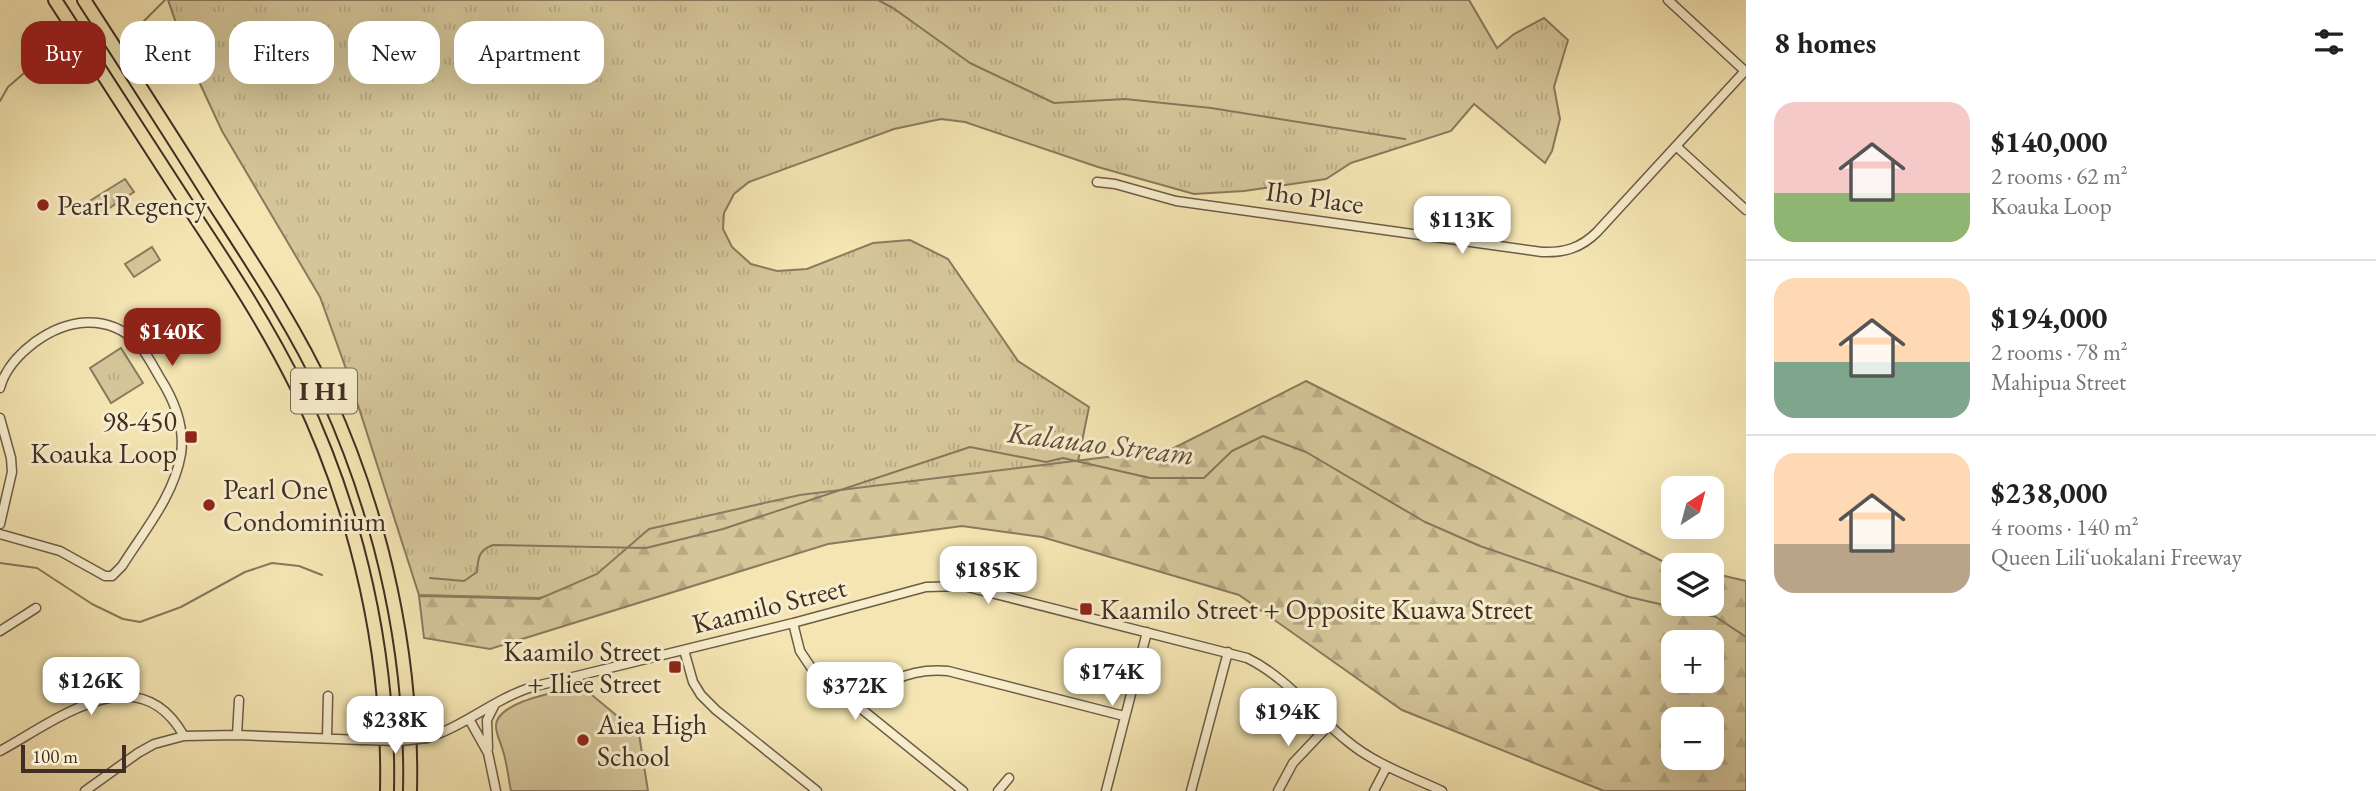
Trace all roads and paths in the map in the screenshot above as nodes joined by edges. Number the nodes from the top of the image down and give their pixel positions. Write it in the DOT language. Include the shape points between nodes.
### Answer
graph roads {
  1 [pos="55,0"];
  2 [pos="84,0"];
  3 [pos="1668,0"];
  4 [pos="1746,71"];
  5 [pos="1676,146"];
  6 [pos="1097,182"];
  7 [pos="1746,210"];
  8 [pos="0,388"];
  9 [pos="0,418"];
  10 [pos="0,524"];
  11 [pos="0,534"];
  12 [pos="36,608"];
  13 [pos="793,623"];
  14 [pos="0,631"];
  15 [pos="1147,632"];
  16 [pos="684,650"];
  17 [pos="1228,652"];
  18 [pos="328,696"];
  19 [pos="239,701"];
  20 [pos="497,701"];
  21 [pos="860,708"];
  22 [pos="1124,716"];
  23 [pos="469,719"];
  24 [pos="1329,724"];
  25 [pos="237,735"];
  26 [pos="184,736"];
  27 [pos="327,738"];
  28 [pos="0,751"];
  29 [pos="488,753"];
  30 [pos="1387,766"];
  31 [pos="1009,778"];
  32 [pos="85,791"];
  33 [pos="387,791"];
  34 [pos="410,791"];
  35 [pos="496,791"];
  36 [pos="817,791"];
  37 [pos="963,791"];
  38 [pos="998,791"];
  39 [pos="1106,791"];
  40 [pos="1191,791"];
  41 [pos="1278,791"];
  42 [pos="1374,791"];
  43 [pos="1442,791"];
  1 -- 33 [label="highway, I H1" via="264,325 326,454 348,516 373,623 384,708"];
  2 -- 34 [label="highway, I H1" via="271,293 332,408 381,550 397,621 409,725"];
  3 -- 4 [label="street"];
  4 -- 5 [label="street, Iho Place"];
  5 -- 6 [label="street, Iho Place" via="1591,238 1558,252 1176,201"];
  5 -- 7 [label="street"];
  8 -- 11 [label="street" via="22,352 61,327 80,321 109,324 138,344 169,392 179,420 181,451 174,482 112,576 60,551"];
  9 -- 10 [label="street" via="12,472"];
  12 -- 14 [label="street"];
  13 -- 15 [label="street, Kaamilo Street" via="944,585 993,592"];
  13 -- 16 [label="street, Kaamilo Street"];
  13 -- 21 [label="street" via="800,651 812,669"];
  15 -- 17 [label="street, Kaamilo Street"];
  15 -- 22 [label="street"];
  16 -- 20 [label="street, Kaamilo Street" via="532,687"];
  16 -- 36 [label="street" via="701,695"];
  17 -- 24 [label="street, Kaamilo Street" via="1275,674"];
  17 -- 40 [label="street"];
  18 -- 27 [label="street"];
  19 -- 25 [label="street"];
  20 -- 23 [label="street, Kaamilo Street"];
  20 -- 29 [label="street" via="487,720"];
  21 -- 22 [label="street" via="892,679 932,669"];
  21 -- 37 [label="street"];
  22 -- 39 [label="street"];
  23 -- 27 [label="street, Kaamilo Street, bridge" via="427,738"];
  23 -- 29 [label="street"];
  24 -- 30 [label="street, Kaamilo Street"];
  24 -- 41 [label="street" via="1293,763"];
  25 -- 26 [label="street, Kaamilo Street"];
  25 -- 27 [label="street, Kaamilo Street"];
  26 -- 28 [label="street" via="161,706 142,697 114,695 88,702"];
  26 -- 32 [label="street, Kaamilo Street" via="154,744"];
  29 -- 35 [label="street"];
  30 -- 42 [label="street"];
  30 -- 43 [label="street, Kaamilo Street"];
  31 -- 38 [label="street"];
}
